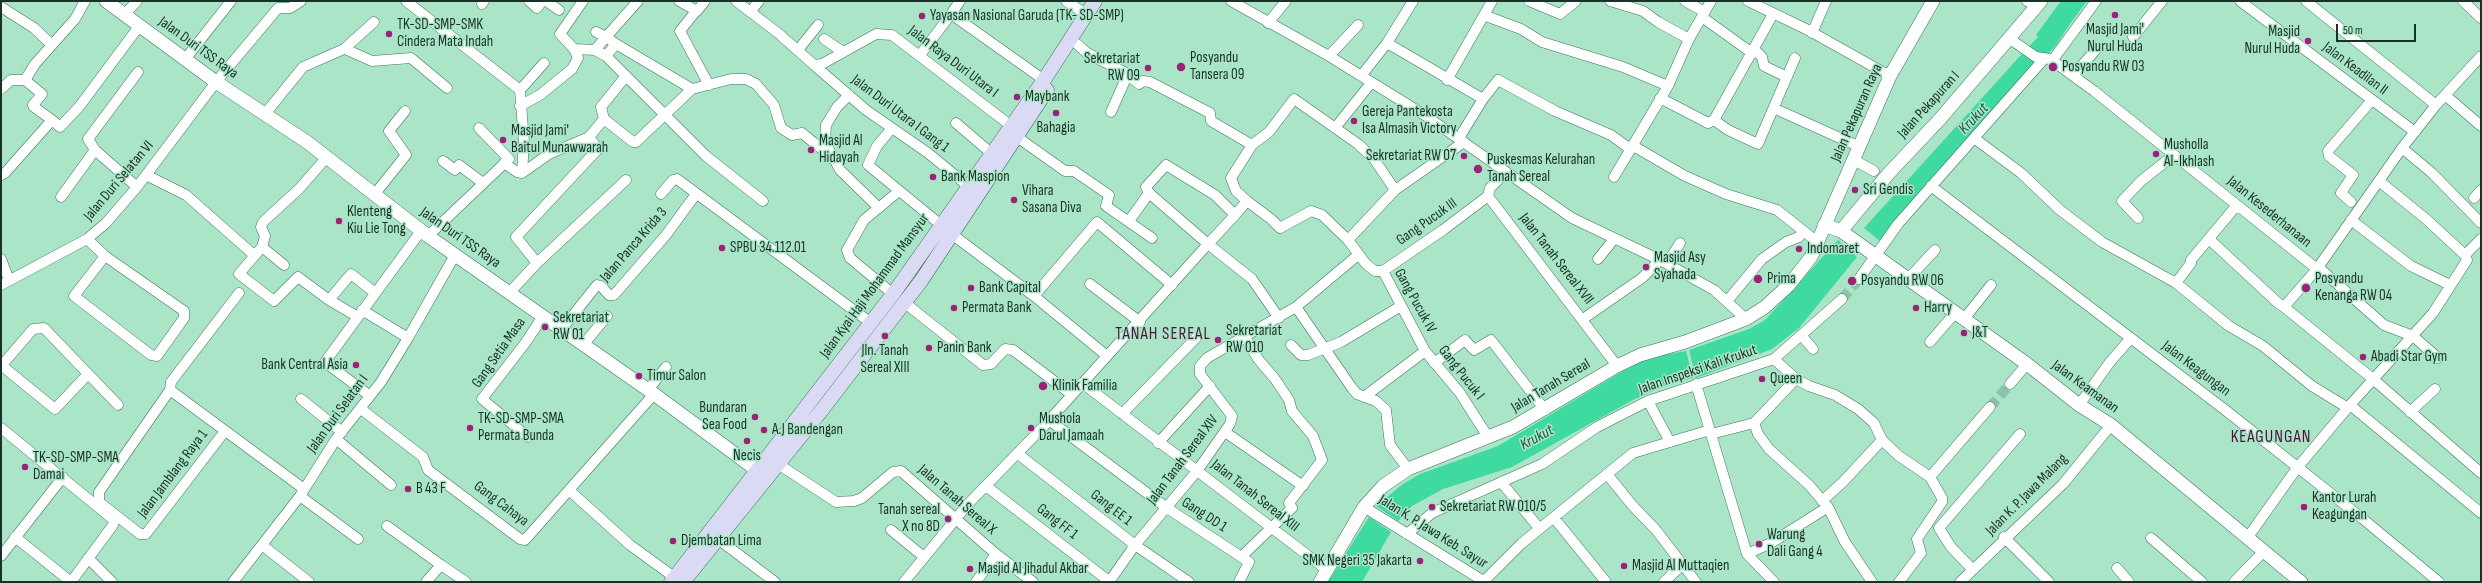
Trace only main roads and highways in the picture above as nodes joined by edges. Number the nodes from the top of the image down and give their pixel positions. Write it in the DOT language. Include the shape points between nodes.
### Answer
graph roads {
  1 [pos="1094,1"];
  2 [pos="1106,1"];
  3 [pos="1016,132"];
  4 [pos="893,294"];
  5 [pos="905,303"];
  6 [pos="773,460"];
  7 [pos="762,474"];
  8 [pos="676,580"];
  1 -- 3 [label="main road, Jalan Kyai Haji Mohammad Mansyur" via="1044,80"];
  2 -- 3 [label="main road, Jalan Kyai Haji Mohammad Mansyur"];
  3 -- 4 [label="main road, Jalan Kyai Haji Mohammad Mansyur" via="991,153"];
  3 -- 5 [label="main road, Jalan Kyai Haji Mohammad Mansyur" via="953,235"];
  4 -- 5 [label="main road"];
  4 -- 6 [label="main road, Jalan Kyai Haji Mohammad Mansyur"];
  5 -- 6 [label="main road, Jalan Kyai Haji Mohammad Mansyur"];
  6 -- 7 [label="main road, Jalan Kyai Haji Mohammad Mansyur"];
  7 -- 8 [label="main road, Jalan Kyai Haji Mohammad Mansyur"];
  7 -- 8 [label="main road, Jalan Kyai Haji Mohammad Mansyur" via="718,539"];
}
